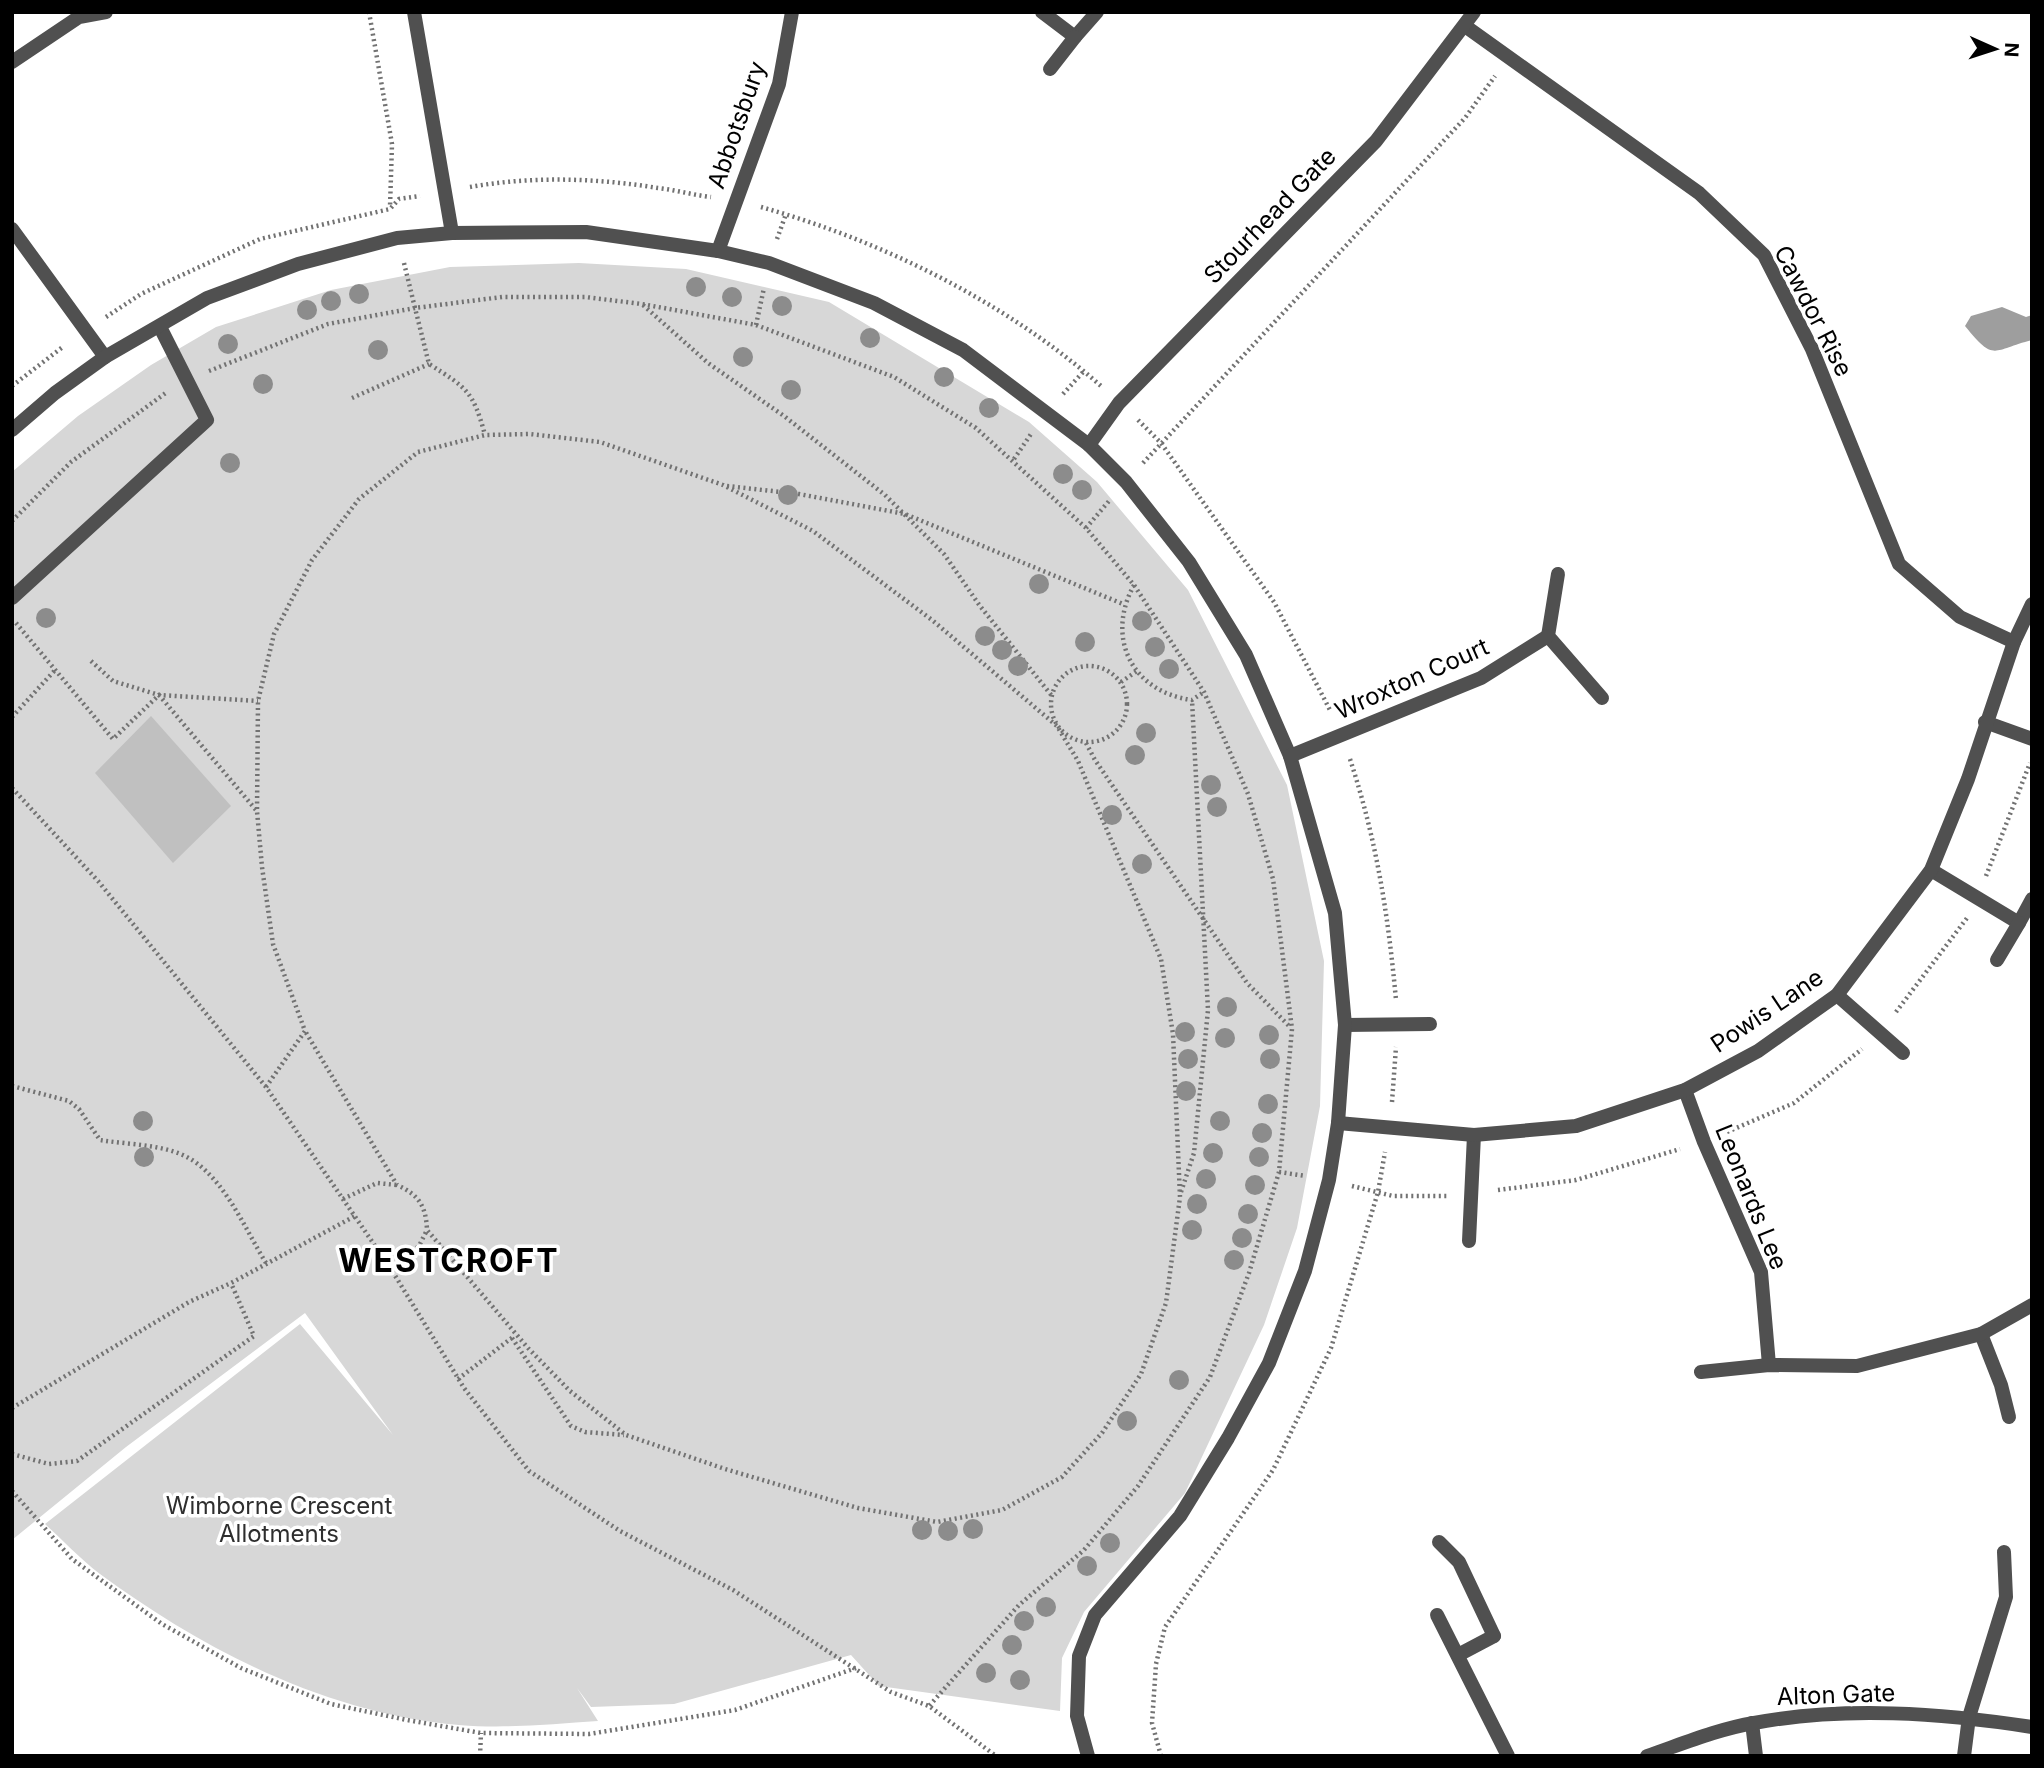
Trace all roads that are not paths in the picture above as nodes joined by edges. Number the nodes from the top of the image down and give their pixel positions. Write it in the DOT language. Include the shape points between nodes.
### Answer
graph roads {
  1 [pos="106,12"];
  2 [pos="414,12"];
  3 [pos="792,12"];
  4 [pos="1042,12"];
  5 [pos="1097,12"];
  6 [pos="1474,12"];
  7 [pos="1465,26"];
  8 [pos="1075,37"];
  9 [pos="12,62"];
  10 [pos="1049,69"];
  11 [pos="12,229"];
  12 [pos="452,233"];
  13 [pos="718,251"];
  14 [pos="160,327"];
  15 [pos="105,357"];
  16 [pos="12,430"];
  17 [pos="1089,445"];
  18 [pos="1558,574"];
  19 [pos="12,598"];
  20 [pos="2032,604"];
  21 [pos="1548,636"];
  22 [pos="2014,642"];
  23 [pos="1602,698"];
  24 [pos="1985,722"];
  25 [pos="2032,740"];
  26 [pos="1290,756"];
  27 [pos="1931,870"];
  28 [pos="2032,899"];
  29 [pos="2019,923"];
  30 [pos="1997,960"];
  31 [pos="1837,995"];
  32 [pos="1430,1024"];
  33 [pos="1345,1025"];
  34 [pos="1903,1053"];
  35 [pos="1685,1090"];
  36 [pos="1338,1122"];
  37 [pos="1474,1135"];
  38 [pos="1469,1241"];
  39 [pos="2032,1305"];
  40 [pos="1981,1335"];
  41 [pos="1769,1365"];
  42 [pos="1702,1372"];
  43 [pos="2009,1418"];
  44 [pos="1439,1542"];
  45 [pos="2004,1552"];
  46 [pos="1437,1615"];
  47 [pos="1458,1655"];
  48 [pos="1969,1717"];
  49 [pos="1752,1723"];
  50 [pos="2032,1727"];
  51 [pos="1088,1756"];
  52 [pos="1508,1756"];
  53 [pos="1647,1756"];
  54 [pos="1756,1756"];
  55 [pos="1964,1756"];
  1 -- 9 [label="street" via="79,17"];
  2 -- 12 [label="street"];
  3 -- 13 [label="street, Abbotsbury" via="779,84"];
  4 -- 8 [label="street"];
  5 -- 8 [label="street"];
  6 -- 7 [label="street, Stourhead Gate"];
  7 -- 17 [label="street, Stourhead Gate" via="1376,141 1119,403"];
  7 -- 22 [label="street, Cawdor Rise" via="1699,193 1764,255 1812,349 1899,564 1960,617"];
  8 -- 10 [label="street"];
  11 -- 15 [label="street"];
  12 -- 13 [label="street" via="586,232"];
  12 -- 14 [label="street" via="397,239 298,264 207,298"];
  13 -- 17 [label="street" via="769,263 885,308 963,350"];
  14 -- 15 [label="street"];
  14 -- 19 [label="street" via="207,420"];
  15 -- 16 [label="street"];
  17 -- 26 [label="street" via="1126,482 1189,562 1246,655"];
  18 -- 21 [label="street"];
  20 -- 22 [label="street, Powis Lane"];
  21 -- 23 [label="street"];
  21 -- 26 [label="street, Wroxton Court" via="1481,678"];
  22 -- 24 [label="street, Powis Lane"];
  24 -- 25 [label="street"];
  24 -- 27 [label="street, Powis Lane" via="1968,779"];
  26 -- 33 [label="street" via="1335,913"];
  27 -- 29 [label="street"];
  27 -- 31 [label="street, Powis Lane"];
  28 -- 29 [label="street"];
  29 -- 30 [label="street"];
  31 -- 34 [label="street"];
  31 -- 35 [label="street, Powis Lane" via="1758,1051"];
  32 -- 33 [label="street"];
  33 -- 36 [label="street"];
  35 -- 37 [label="street, Powis Lane" via="1576,1126"];
  35 -- 41 [label="street, Leonards Lee" via="1761,1272"];
  36 -- 37 [label="street, Powis Lane"];
  36 -- 51 [label="street" via="1306,1271 1269,1363 1180,1516 1095,1615 1079,1656 1077,1716"];
  37 -- 38 [label="street"];
  39 -- 40 [label="street"];
  40 -- 41 [label="street" via="1857,1366"];
  40 -- 43 [label="street"];
  41 -- 42 [label="street"];
  44 -- 47 [label="street" via="1459,1562 1494,1636"];
  45 -- 48 [label="street" via="2006,1597"];
  46 -- 47 [label="street"];
  47 -- 52 [label="street"];
  48 -- 49 [label="street, Alton Gate" via="1885,1714"];
  48 -- 50 [label="street, Alton Gate"];
  48 -- 55 [label="street"];
  49 -- 53 [label="street, Alton Gate"];
  49 -- 54 [label="street"];
}
